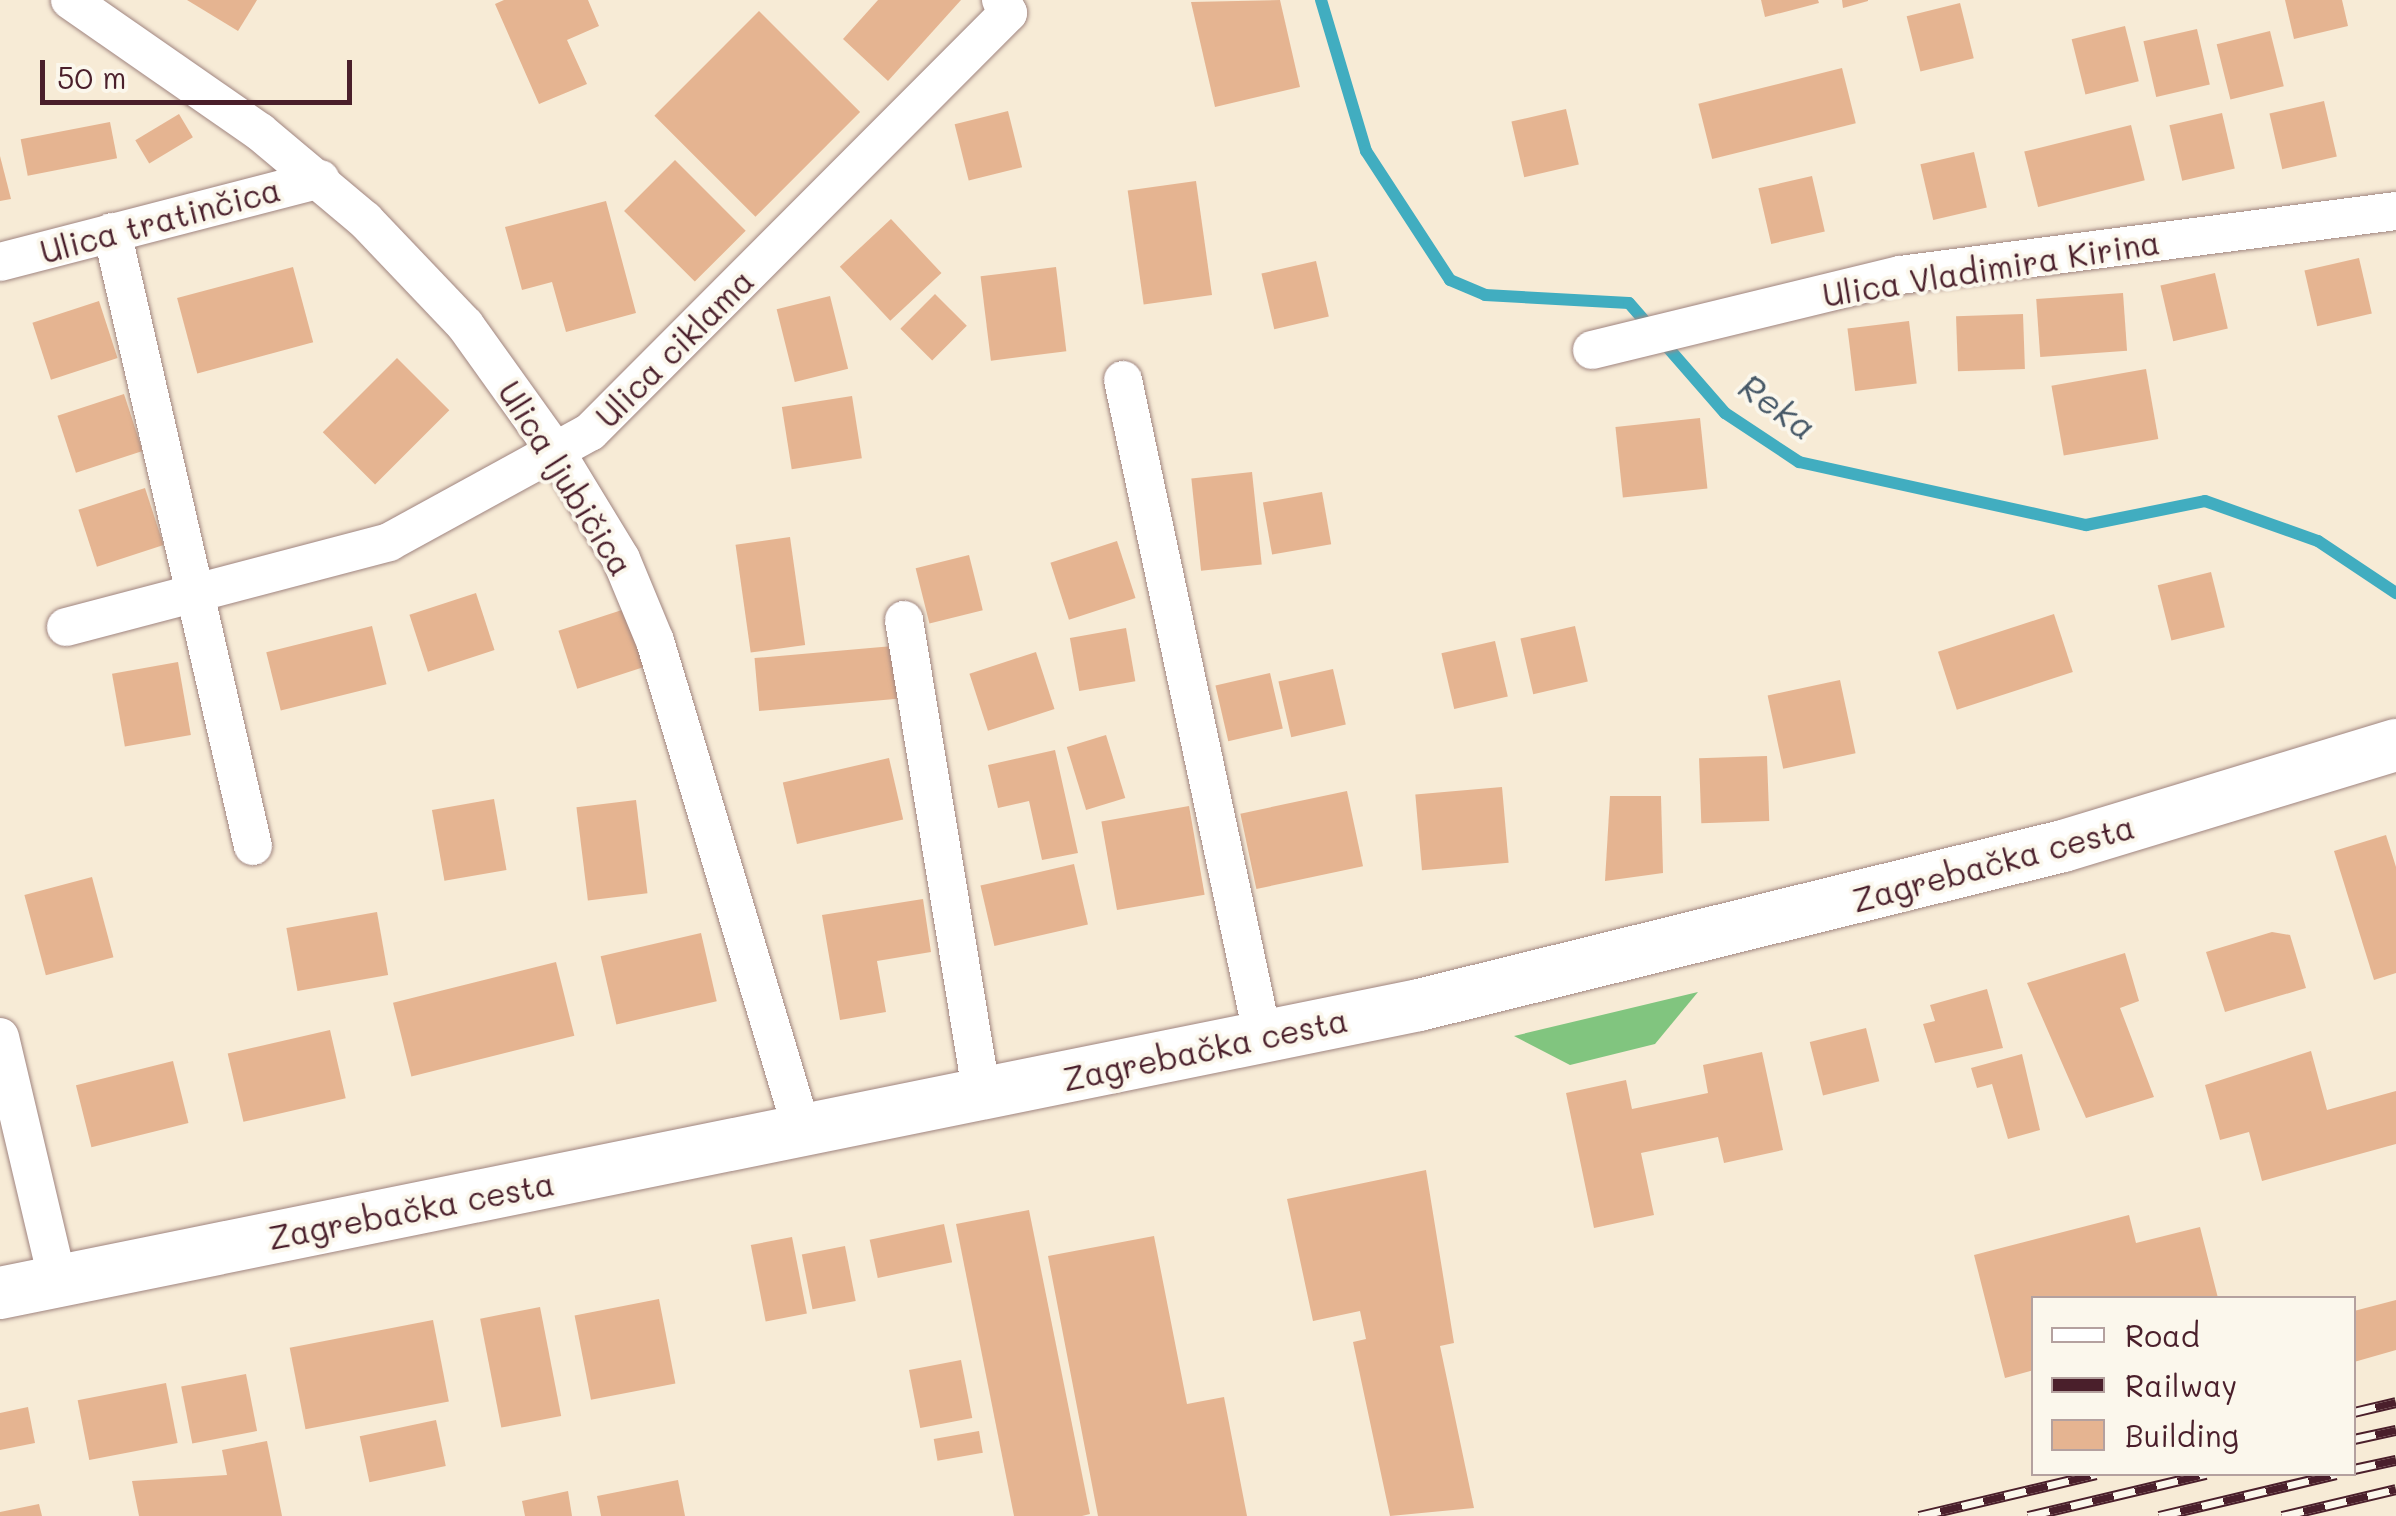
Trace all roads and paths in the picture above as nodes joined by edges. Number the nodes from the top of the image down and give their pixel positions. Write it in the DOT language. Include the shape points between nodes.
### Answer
graph roads {
  1 [pos="70,0"];
  2 [pos="1010,4"];
  3 [pos="320,179"];
  4 [pos="2396,211"];
  5 [pos="112,232"];
  6 [pos="0,262"];
  7 [pos="1592,350"];
  8 [pos="1123,380"];
  9 [pos="556,452"];
  10 [pos="196,596"];
  11 [pos="904,620"];
  12 [pos="66,627"];
  13 [pos="2396,746"];
  14 [pos="253,846"];
  15 [pos="0,1037"];
  16 [pos="1263,1038"];
  17 [pos="982,1094"];
  18 [pos="802,1130"];
  19 [pos="58,1282"];
  20 [pos="0,1293"];
  1 -- 3 [label="street, Ulica ljubičica"];
  2 -- 9 [label="street, Ulica ciklama" via="605,417"];
  3 -- 5 [label="street, Ulica tratinčica"];
  3 -- 9 [label="street, Ulica ljubičica" via="465,325"];
  4 -- 7 [label="street, Ulica Vladimira Kirina" via="1900,275"];
  5 -- 6 [label="street, Ulica tratinčica"];
  5 -- 10 [label="street"];
  8 -- 16 [label="street"];
  9 -- 10 [label="street, Ulica ciklama" via="389,542"];
  9 -- 18 [label="street, Ulica ljubičica" via="621,559 655,642"];
  10 -- 12 [label="street, Ulica ciklama"];
  10 -- 14 [label="street"];
  11 -- 17 [label="street"];
  13 -- 16 [label="main road, Zagrebačka cesta" via="1826,908"];
  15 -- 19 [label="street"];
  16 -- 17 [label="main road, Zagrebačka cesta"];
  17 -- 18 [label="main road, Zagrebačka cesta"];
  18 -- 19 [label="main road, Zagrebačka cesta"];
  19 -- 20 [label="main road, Zagrebačka cesta"];
}
